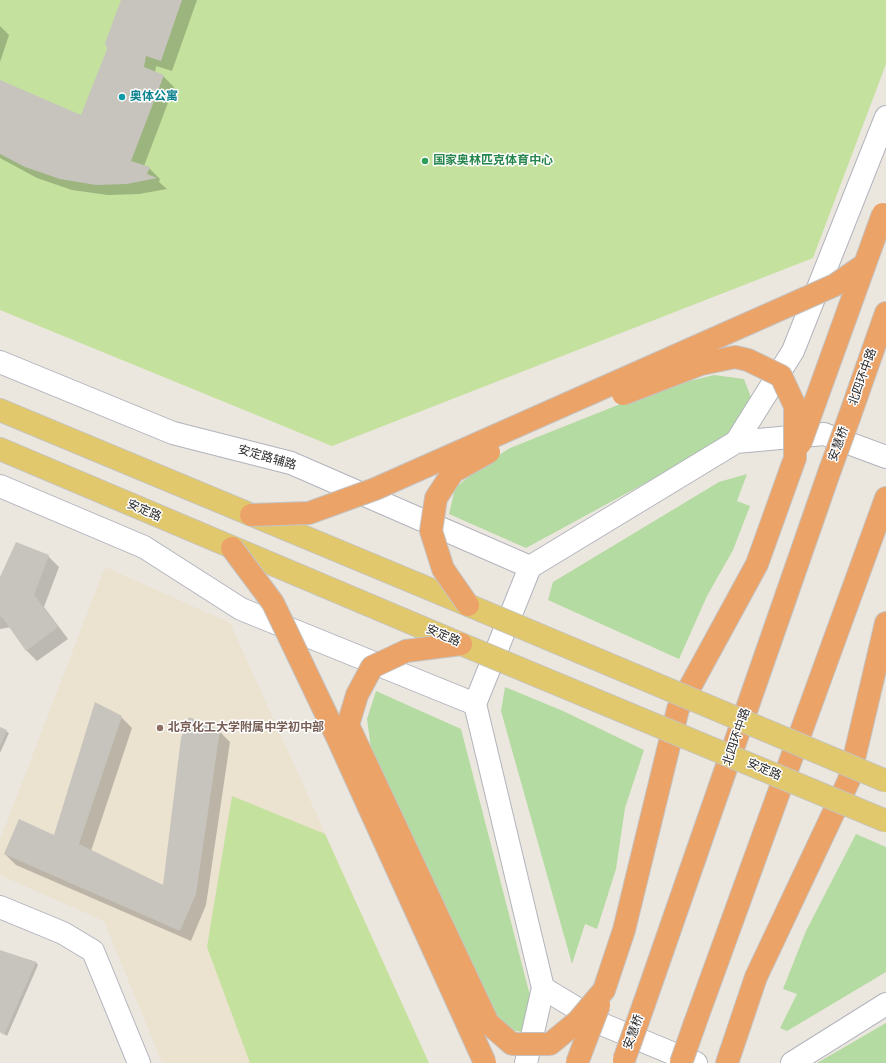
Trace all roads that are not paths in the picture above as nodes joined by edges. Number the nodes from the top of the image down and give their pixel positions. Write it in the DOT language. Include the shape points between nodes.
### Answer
graph roads {
  1 [pos="886,117"];
  2 [pos="884,208"];
  3 [pos="864,265"];
  4 [pos="886,313"];
  5 [pos="0,362"];
  6 [pos="0,410"];
  7 [pos="849,418"];
  8 [pos="736,442"];
  9 [pos="0,450"];
  10 [pos="886,457"];
  11 [pos="795,458"];
  12 [pos="830,470"];
  13 [pos="0,486"];
  14 [pos="886,498"];
  15 [pos="251,515"];
  16 [pos="232,548"];
  17 [pos="530,567"];
  18 [pos="468,605"];
  19 [pos="886,623"];
  20 [pos="461,644"];
  21 [pos="475,704"];
  22 [pos="886,781"];
  23 [pos="886,821"];
  24 [pos="0,907"];
  25 [pos="543,988"];
  26 [pos="604,990"];
  27 [pos="644,1004"];
  28 [pos="886,1004"];
  29 [pos="730,1060"];
  30 [pos="624,1061"];
  31 [pos="139,1063"];
  32 [pos="485,1063"];
  33 [pos="526,1063"];
  34 [pos="577,1063"];
  35 [pos="681,1063"];
  36 [pos="696,1063"];
  37 [pos="792,1063"];
  1 -- 8 [label="street" via="793,351"];
  2 -- 3 [label="highway, bridge"];
  3 -- 11 [label="highway, bridge"];
  3 -- 15 [label="highway, bridge" via="835,285 375,489 309,513"];
  4 -- 7 [label="highway, 北四环中路"];
  5 -- 17 [label="street, 安定路辅路" via="173,433 291,463"];
  6 -- 15 [label="main road"];
  7 -- 12 [label="highway, 安慧桥, bridge"];
  8 -- 10 [label="street" via="824,434"];
  8 -- 17 [label="street"];
  9 -- 16 [label="main road, 安定路"];
  11 -- 18 [label="highway, bridge" via="795,406 781,376 748,360 735,357 701,364 524,432 453,472 436,498 431,531 443,569"];
  11 -- 26 [label="highway" via="757,564 678,709 624,930"];
  12 -- 27 [label="highway, 北四环中路"];
  13 -- 21 [label="street" via="144,547 241,609"];
  14 -- 35 [label="highway, bridge"];
  15 -- 18 [label="main road, bridge"];
  16 -- 20 [label="main road, 安定路, bridge"];
  16 -- 32 [label="highway, bridge" via="273,603 338,739"];
  17 -- 21 [label="street"];
  18 -- 22 [label="main road, bridge"];
  19 -- 29 [label="highway" via="849,780 756,977"];
  20 -- 23 [label="main road, 安定路, bridge"];
  20 -- 26 [label="highway, bridge" via="406,650 372,667 357,695 348,725 488,1023 512,1044 550,1044 578,1021"];
  21 -- 25 [label="street"];
  24 -- 31 [label="street" via="63,933 93,951"];
  25 -- 33 [label="street"];
  25 -- 36 [label="street" via="604,1025"];
  26 -- 34 [label="highway, bridge"];
  27 -- 30 [label="highway, 安慧桥, bridge"];
  28 -- 37 [label="street"];
}
